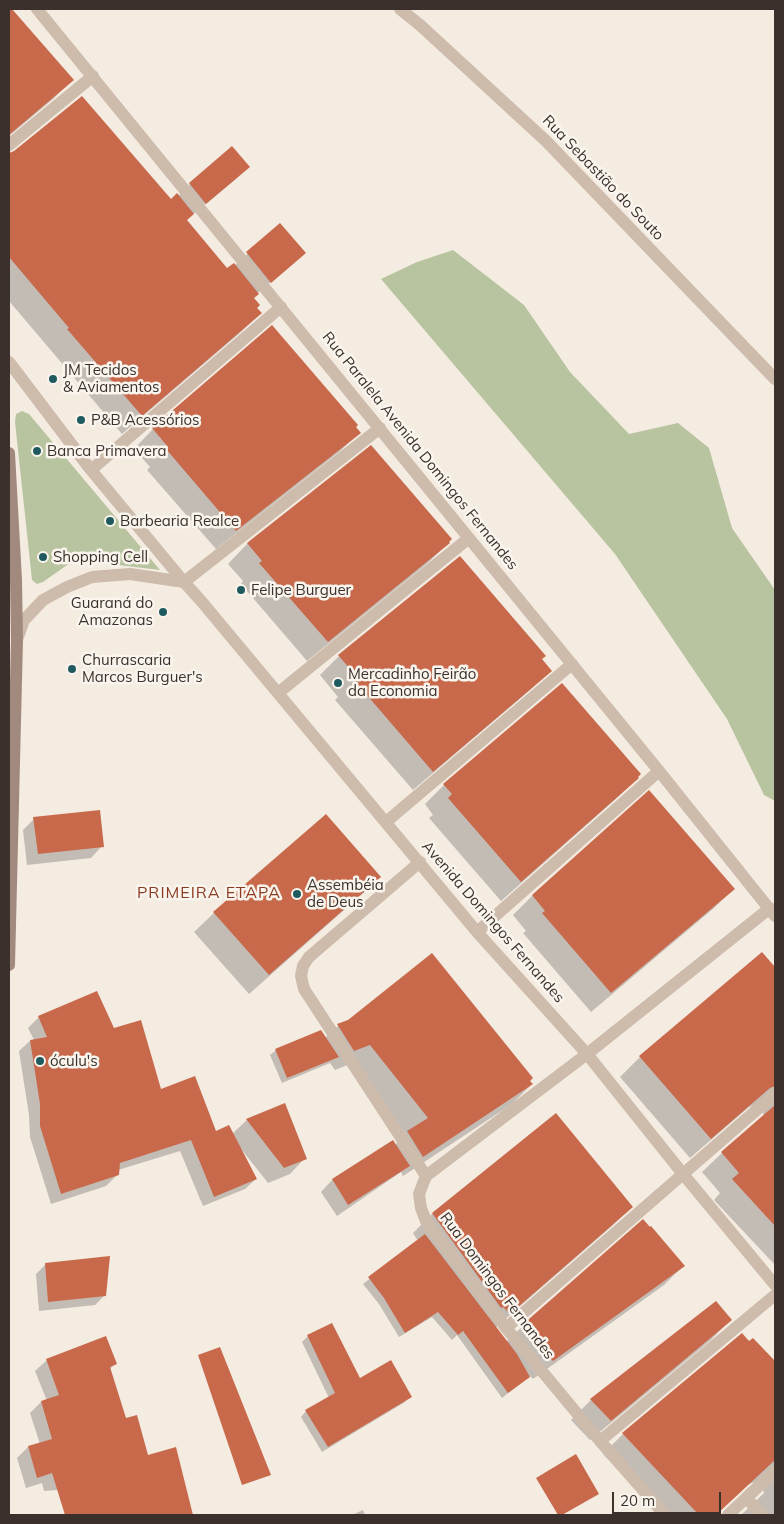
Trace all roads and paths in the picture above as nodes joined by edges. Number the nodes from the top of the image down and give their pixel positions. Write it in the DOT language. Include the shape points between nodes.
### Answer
graph roads {
  1 [pos="37,9"];
  2 [pos="400,9"];
  3 [pos="93,76"];
  4 [pos="9,145"];
  5 [pos="281,307"];
  6 [pos="9,362"];
  7 [pos="775,378"];
  8 [pos="380,428"];
  9 [pos="9,454"];
  10 [pos="91,470"];
  11 [pos="469,538"];
  12 [pos="184,582"];
  13 [pos="17,640"];
  14 [pos="572,664"];
  15 [pos="278,693"];
  16 [pos="659,771"];
  17 [pos="386,822"];
  18 [pos="420,862"];
  19 [pos="772,912"];
  20 [pos="477,932"];
  21 [pos="9,964"];
  22 [pos="587,1054"];
  23 [pos="775,1094"];
  24 [pos="682,1174"];
  25 [pos="426,1176"];
  26 [pos="775,1285"];
  27 [pos="775,1295"];
  28 [pos="506,1328"];
  29 [pos="600,1441"];
  30 [pos="775,1471"];
  31 [pos="746,1498"];
  32 [pos="665,1515"];
  33 [pos="728,1515"];
  34 [pos="763,1515"];
  1 -- 3 [label="street, Rua Paralela Avenida Domingos Fernandes"];
  2 -- 7 [label="street, Rua Sebastião do Souto" via="546,141"];
  3 -- 4 [label="street"];
  3 -- 5 [label="street, Rua Paralela Avenida Domingos Fernandes"];
  5 -- 8 [label="street, Rua Paralela Avenida Domingos Fernandes"];
  5 -- 10 [label="street"];
  6 -- 10 [label="street, Avenida Domingos Fernandes"];
  8 -- 11 [label="street, Rua Paralela Avenida Domingos Fernandes"];
  8 -- 12 [label="street"];
  9 -- 13 [label="main road"];
  10 -- 12 [label="street, Avenida Domingos Fernandes"];
  11 -- 14 [label="street, Rua Paralela Avenida Domingos Fernandes"];
  11 -- 15 [label="street"];
  12 -- 13 [label="street" via="130,574 92,577 43,600 24,620"];
  12 -- 15 [label="street, Avenida Domingos Fernandes"];
  13 -- 21 [label="main road"];
  14 -- 16 [label="street, Rua Paralela Avenida Domingos Fernandes"];
  14 -- 17 [label="street"];
  15 -- 17 [label="street, Avenida Domingos Fernandes"];
  16 -- 19 [label="street, Rua Paralela Avenida Domingos Fernandes"];
  16 -- 20 [label="street"];
  17 -- 18 [label="street, Avenida Domingos Fernandes"];
  18 -- 20 [label="street, Avenida Domingos Fernandes"];
  18 -- 25 [label="street" via="309,957 301,976 304,989"];
  19 -- 22 [label="street"];
  20 -- 22 [label="street, Avenida Domingos Fernandes"];
  22 -- 24 [label="street, Avenida Domingos Fernandes"];
  22 -- 25 [label="street"];
  23 -- 24 [label="street"];
  24 -- 26 [label="street, Avenida Domingos Fernandes"];
  24 -- 28 [label="street"];
  25 -- 28 [label="street, Rua Domingos Fernandes" via="419,1194 426,1221"];
  27 -- 29 [label="street"];
  28 -- 29 [label="street, Rua Domingos Fernandes"];
  29 -- 32 [label="street, Rua Domingos Fernandes"];
  30 -- 31 [label="street"];
  31 -- 33 [label="street"];
  31 -- 34 [label="street"];
}
